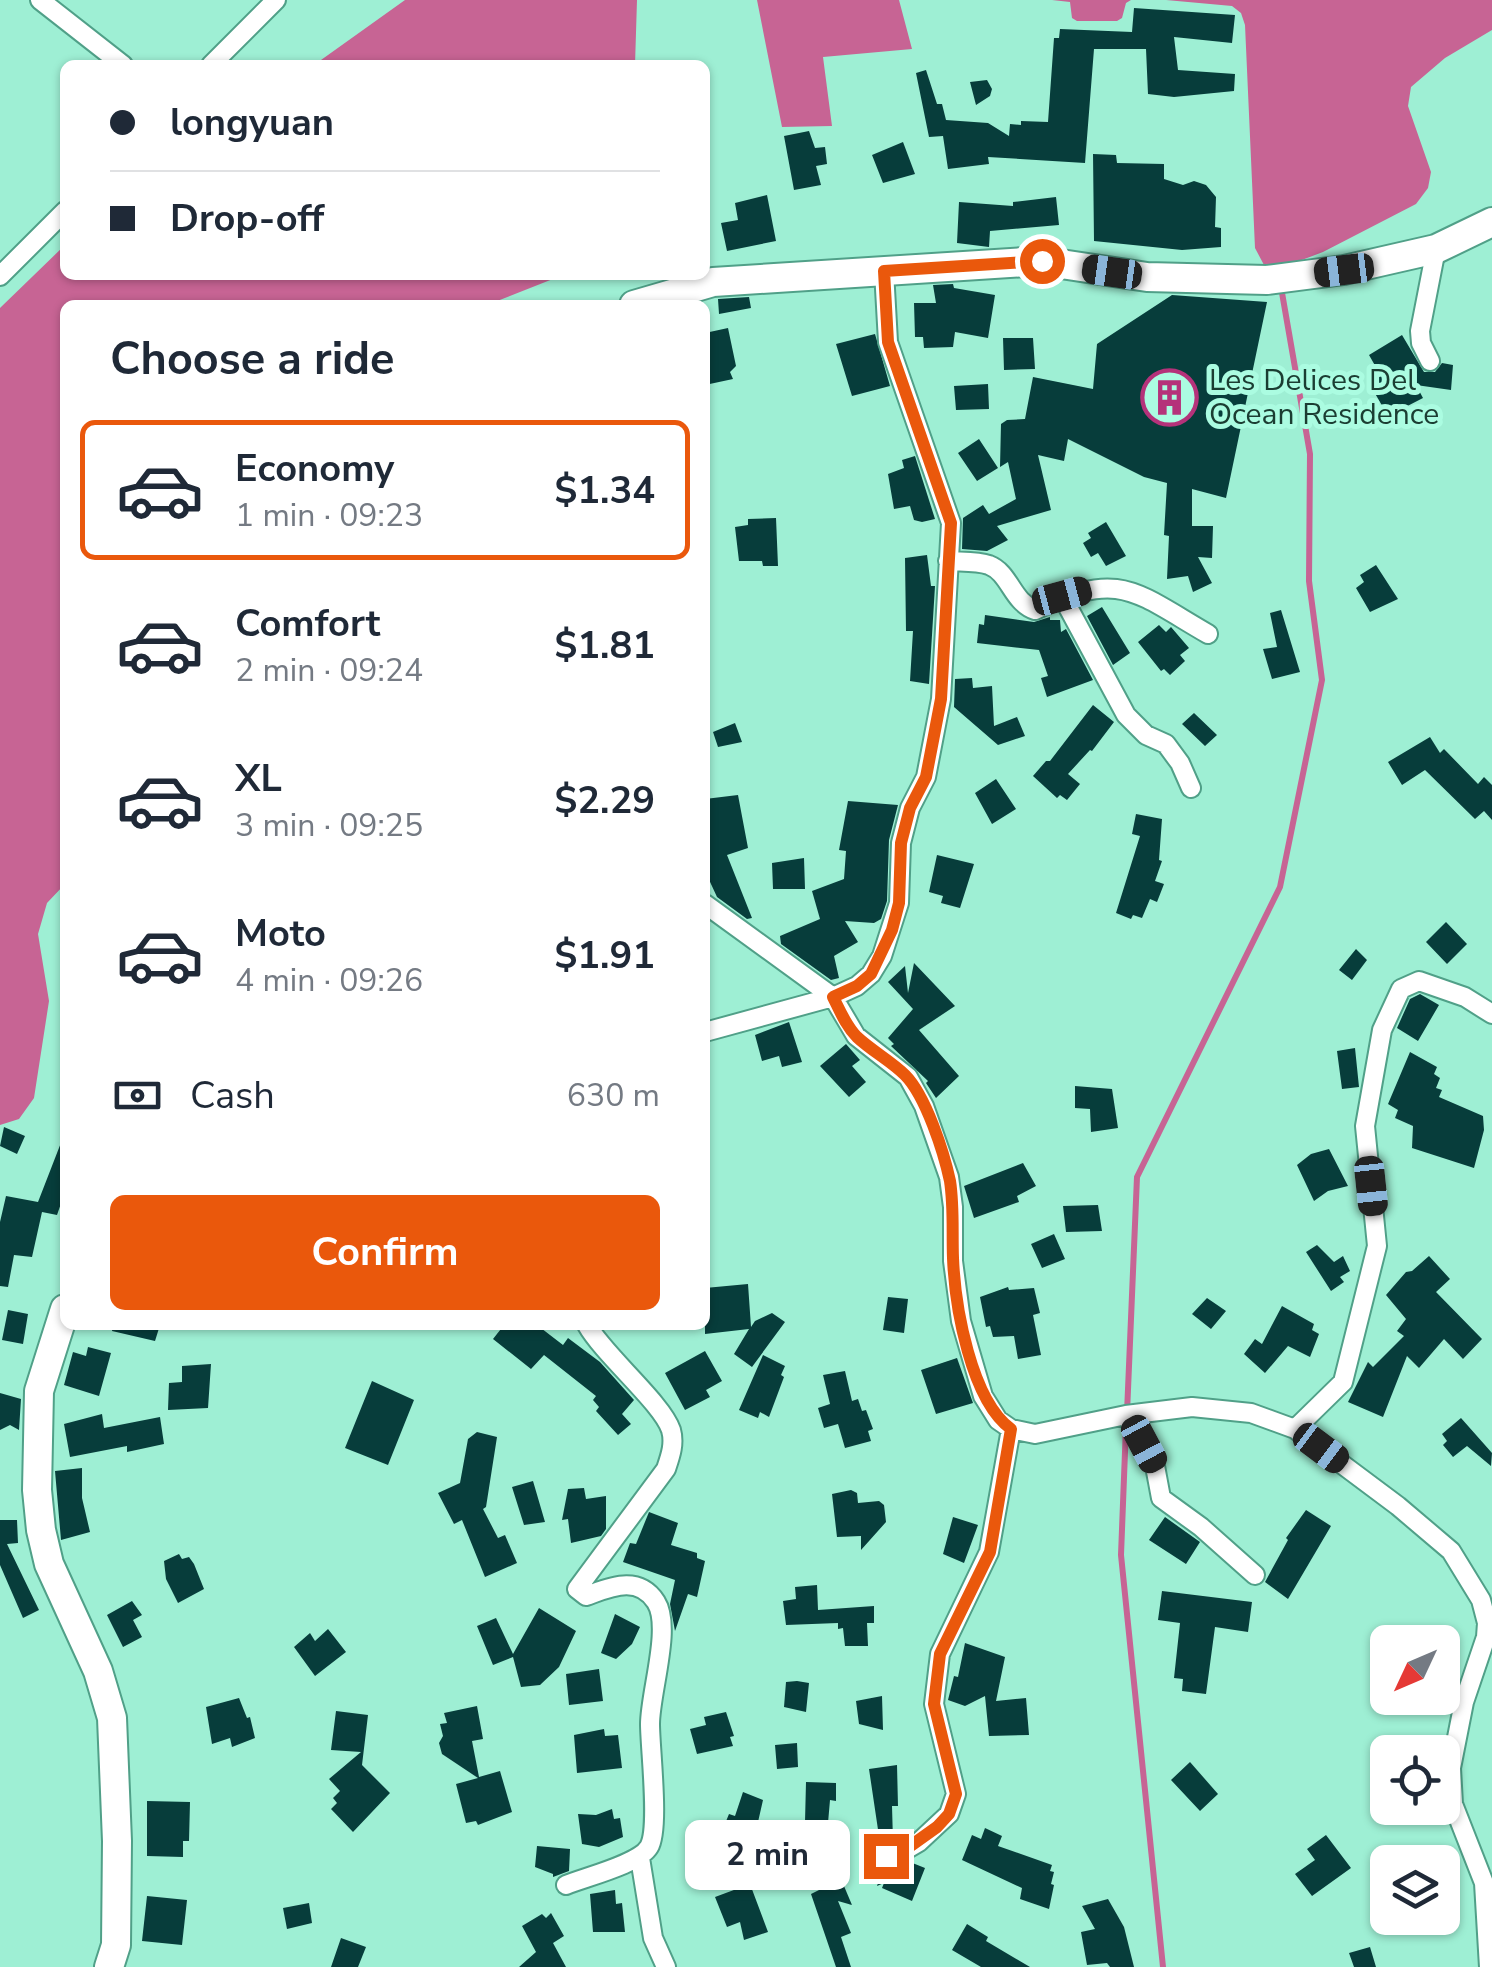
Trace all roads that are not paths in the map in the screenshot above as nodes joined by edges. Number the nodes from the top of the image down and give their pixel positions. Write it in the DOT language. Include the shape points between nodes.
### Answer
graph roads {
  1 [pos="40,0"];
  2 [pos="276,0"];
  3 [pos="117,60"];
  4 [pos="216,60"];
  5 [pos="60,216"];
  6 [pos="1492,222"];
  7 [pos="1436,249"];
  8 [pos="884,271"];
  9 [pos="0,276"];
  10 [pos="651,300"];
  11 [pos="1430,361"];
  12 [pos="948,561"];
  13 [pos="1062,596"];
  14 [pos="1208,634"];
  15 [pos="1191,788"];
  16 [pos="710,908"];
  17 [pos="833,997"];
  18 [pos="1492,1014"];
  19 [pos="710,1031"];
  20 [pos="60,1324"];
  21 [pos="590,1330"];
  22 [pos="1126,1415"];
  23 [pos="1011,1429"];
  24 [pos="1296,1429"];
  25 [pos="1255,1575"];
  26 [pos="879,1856"];
  27 [pos="640,1858"];
  28 [pos="1488,1881"];
  29 [pos="566,1885"];
  30 [pos="109,1967"];
  31 [pos="666,1967"];
  32 [pos="1489,1967"];
  1 -- 3 [label="street"];
  2 -- 4 [label="street"];
  5 -- 9 [label="street"];
  6 -- 7 [label="main road"];
  7 -- 8 [label="main road" via="1280,278 1146,278 1042,261"];
  7 -- 11 [label="street" via="1420,331"];
  8 -- 10 [label="main road" via="713,282"];
  8 -- 12 [label="street" via="888,342 951,523"];
  12 -- 13 [label="street" via="989,565 1034,610"];
  12 -- 17 [label="street" via="941,699 926,777 901,843 895,916 871,974"];
  13 -- 14 [label="street" via="1098,586 1138,593"];
  13 -- 15 [label="street" via="1126,716 1166,744"];
  16 -- 17 [label="street"];
  17 -- 19 [label="street"];
  17 -- 23 [label="street" via="856,1036 908,1077 924,1106 949,1178 961,1321 983,1396"];
  18 -- 24 [label="street" via="1419,981 1401,989 1382,1030 1365,1126 1377,1246 1343,1382"];
  20 -- 30 [label="main road" via="39,1391 40,1530 112,1718 116,1945"];
  21 -- 27 [label="street" via="670,1429 672,1448 666,1469 577,1589 586,1596 630,1584 650,1596 660,1614 650,1720 654,1836"];
  22 -- 23 [label="street" via="1035,1434"];
  22 -- 24 [label="street" via="1220,1408"];
  22 -- 25 [label="street" via="1155,1466 1162,1498"];
  23 -- 26 [label="street" via="990,1552 940,1654 934,1704 956,1794 949,1814 919,1842"];
  24 -- 28 [label="street" via="1451,1551 1481,1600 1486,1638 1451,1768 1454,1804"];
  27 -- 29 [label="street"];
  27 -- 31 [label="street" via="653,1938"];
  28 -- 32 [label="street"];
}
